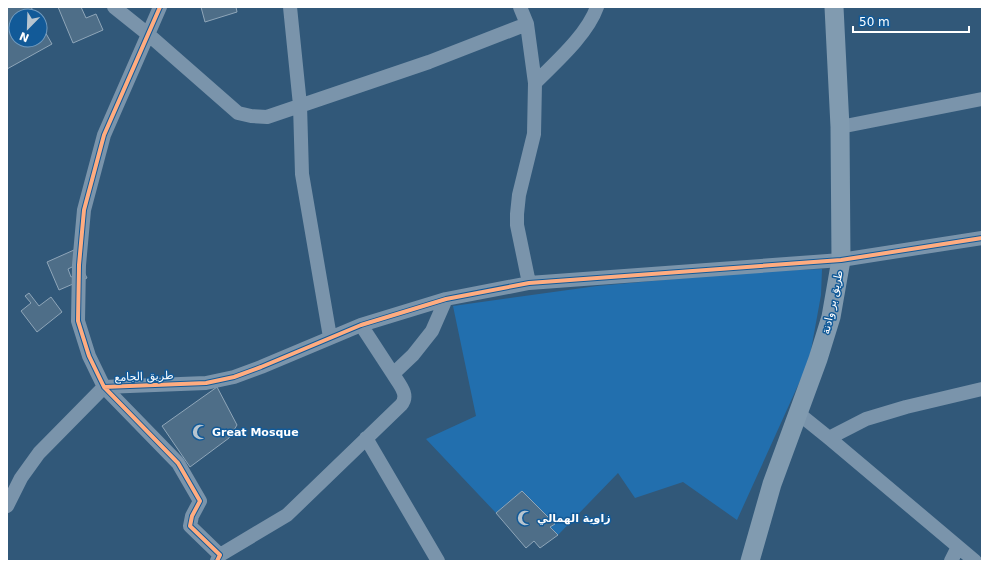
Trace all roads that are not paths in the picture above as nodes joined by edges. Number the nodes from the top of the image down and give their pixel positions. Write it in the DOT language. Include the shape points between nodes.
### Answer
graph roads {
  1 [pos="114,7"];
  2 [pos="160,7"];
  3 [pos="290,7"];
  4 [pos="520,7"];
  5 [pos="597,7"];
  6 [pos="834,7"];
  7 [pos="527,24"];
  8 [pos="149,35"];
  9 [pos="535,83"];
  10 [pos="982,99"];
  11 [pos="300,106"];
  12 [pos="840,128"];
  13 [pos="982,238"];
  14 [pos="841,260"];
  15 [pos="529,283"];
  16 [pos="446,299"];
  17 [pos="361,325"];
  18 [pos="330,337"];
  19 [pos="393,374"];
  20 [pos="104,386"];
  21 [pos="982,389"];
  22 [pos="798,413"];
  23 [pos="366,438"];
  24 [pos="829,438"];
  25 [pos="7,506"];
  26 [pos="958,547"];
  27 [pos="218,558"];
  28 [pos="438,561"];
  29 [pos="750,561"];
  30 [pos="951,561"];
  31 [pos="975,561"];
  1 -- 8 [label="street"];
  2 -- 8 [label="street"];
  3 -- 11 [label="street"];
  4 -- 7 [label="street"];
  5 -- 9 [label="street" via="579,37"];
  6 -- 12 [label="street, طريق بر وادنة"];
  7 -- 9 [label="street"];
  7 -- 11 [label="street" via="429,62"];
  8 -- 11 [label="street" via="238,113 267,117"];
  8 -- 20 [label="street" via="104,135 84,210 79,265 78,321 88,356"];
  9 -- 15 [label="street" via="534,134 517,214"];
  10 -- 12 [label="street"];
  11 -- 18 [label="street" via="302,174"];
  12 -- 14 [label="street, طريق بر وادنة"];
  13 -- 14 [label="street, طريق الجامع"];
  14 -- 15 [label="street, طريق الجامع"];
  14 -- 22 [label="street, طريق بر وادنة" via="831,317"];
  15 -- 16 [label="street, طريق الجامع"];
  16 -- 17 [label="street, طريق الجامع"];
  16 -- 19 [label="street" via="429,336"];
  17 -- 18 [label="street, طريق الجامع"];
  17 -- 19 [label="street"];
  18 -- 20 [label="street, طريق الجامع" via="234,377 206,383"];
  19 -- 23 [label="street" via="405,393 405,398 401,405"];
  20 -- 25 [label="street" via="39,453 21,478"];
  20 -- 27 [label="street, طريق الجامع" via="178,463 200,501 190,526"];
  21 -- 24 [label="street" via="866,419"];
  22 -- 24 [label="street"];
  22 -- 29 [label="street, طريق بر وادنة" via="772,484"];
  23 -- 27 [label="street" via="287,515"];
  23 -- 28 [label="street"];
  24 -- 26 [label="street"];
  26 -- 30 [label="street"];
  26 -- 31 [label="street"];
}
